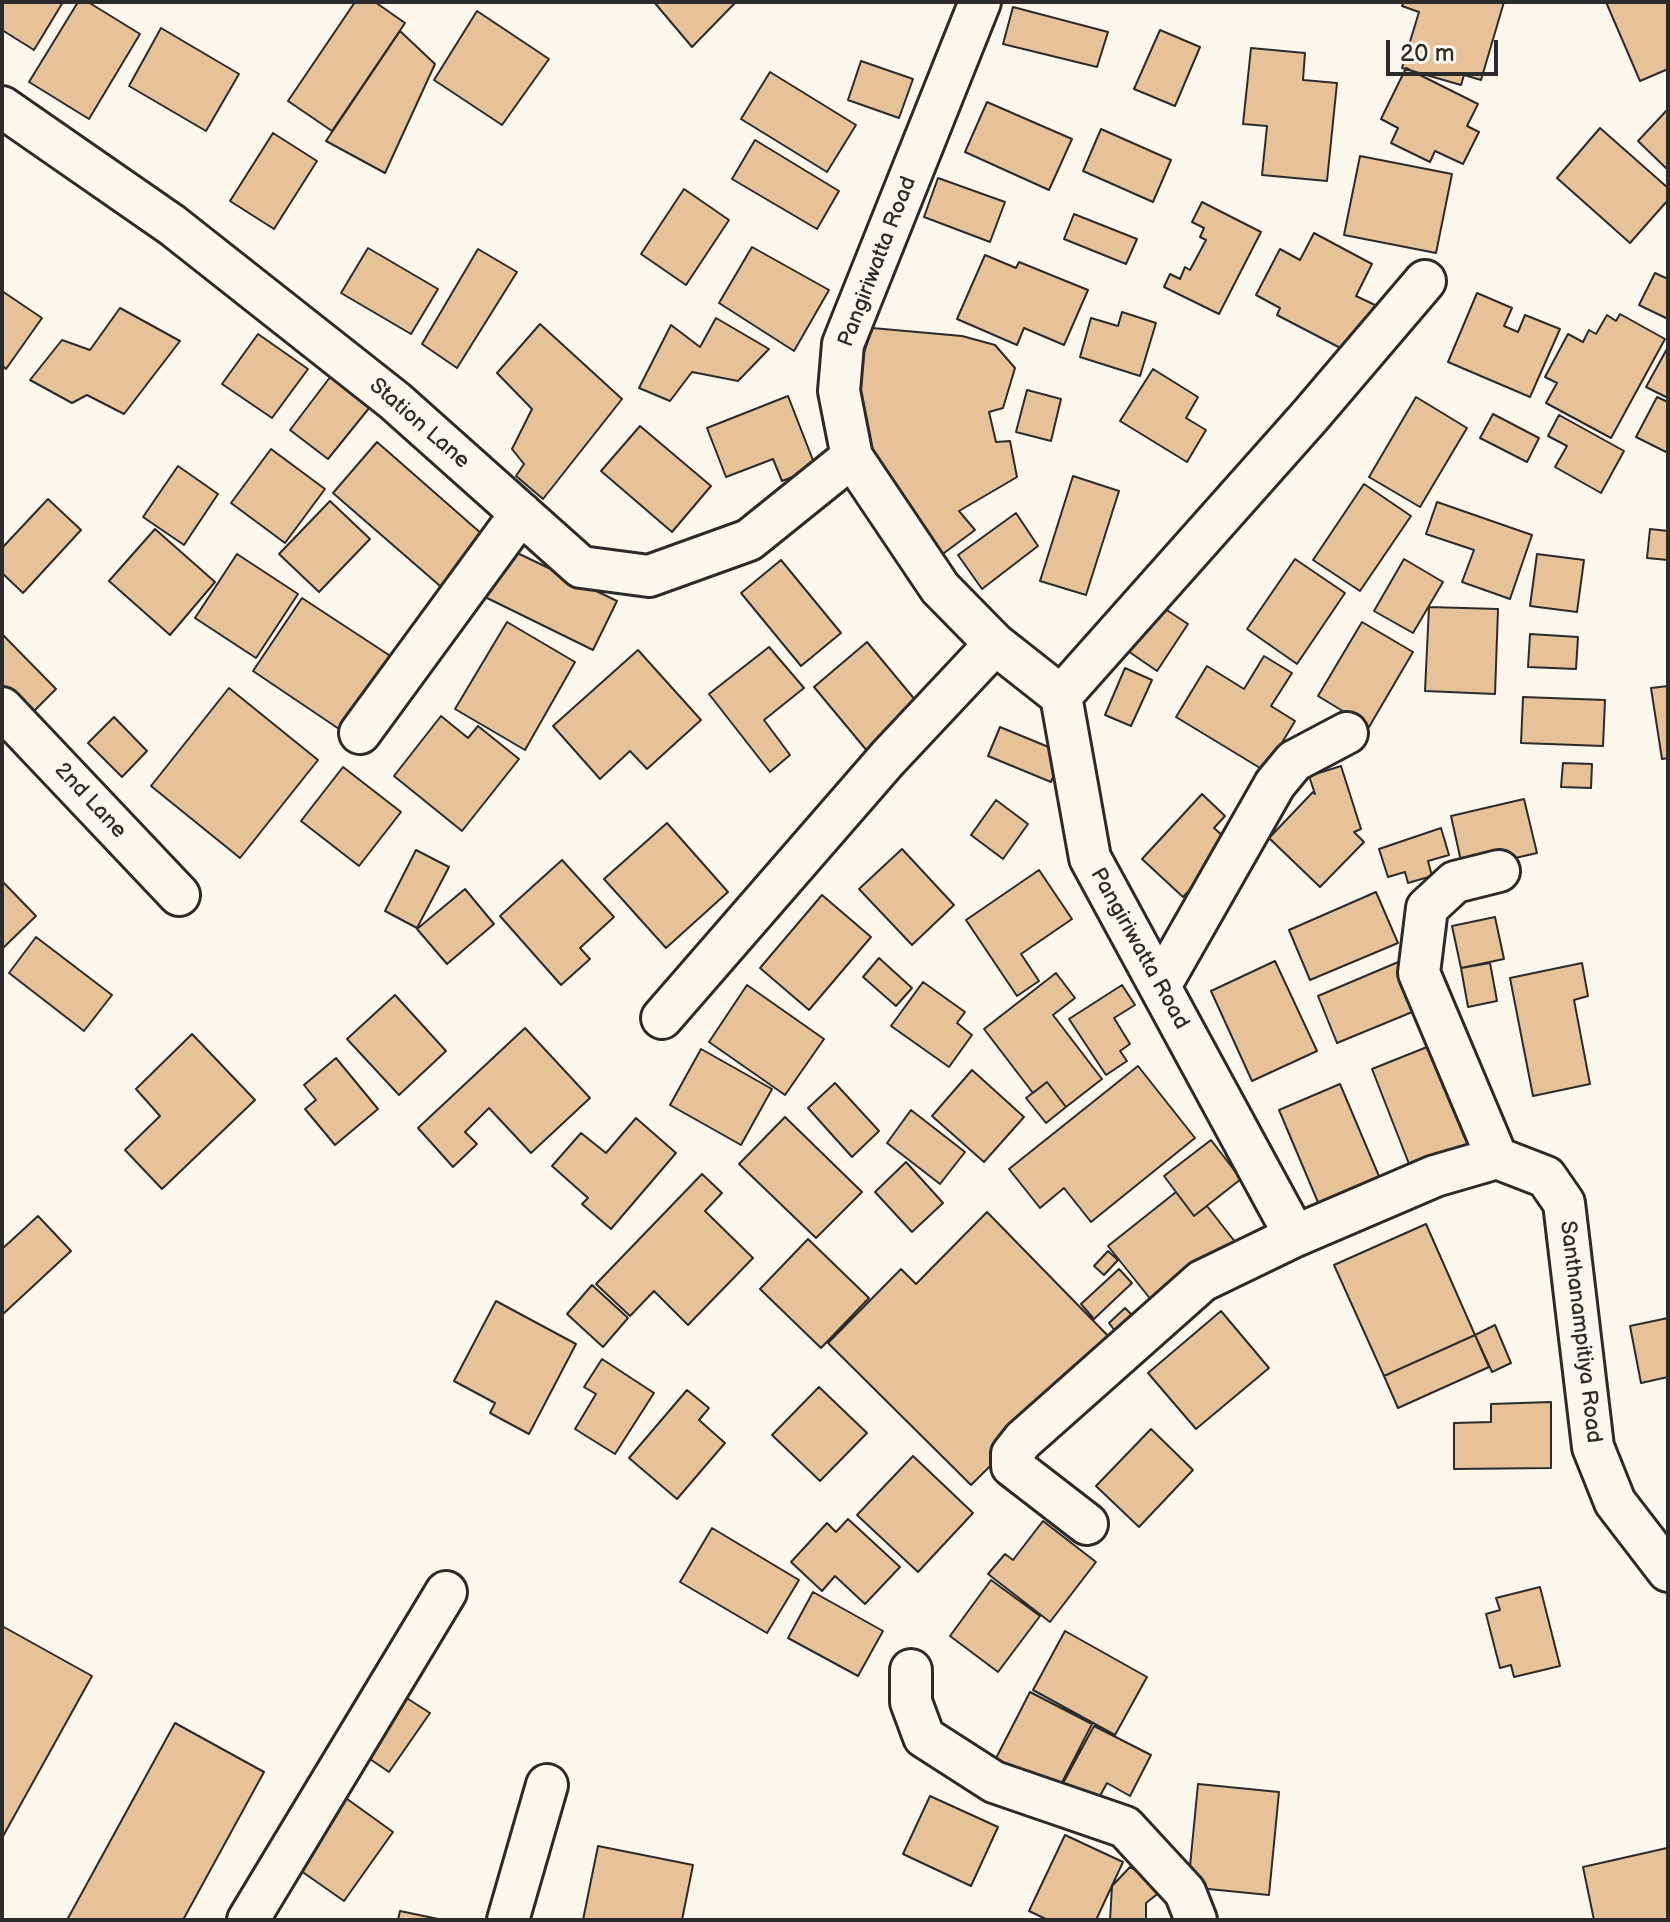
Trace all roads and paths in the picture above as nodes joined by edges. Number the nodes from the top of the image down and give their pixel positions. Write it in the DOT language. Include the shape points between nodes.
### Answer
graph roads {
  1 [pos="979,2"];
  2 [pos="2,107"];
  3 [pos="1425,281"];
  4 [pos="852,457"];
  5 [pos="521,513"];
  6 [pos="995,644"];
  7 [pos="1061,696"];
  8 [pos="2,708"];
  9 [pos="360,733"];
  10 [pos="1347,733"];
  11 [pos="1499,871"];
  12 [pos="179,895"];
  13 [pos="1160,986"];
  14 [pos="662,1018"];
  15 [pos="1497,1158"];
  16 [pos="1295,1236"];
  17 [pos="1087,1524"];
  18 [pos="1668,1571"];
  19 [pos="446,1592"];
  20 [pos="911,1670"];
  21 [pos="547,1785"];
  22 [pos="248,1920"];
  23 [pos="508,1920"];
  24 [pos="1196,1920"];
  1 -- 4 [label="street, Pangiriwatta Road" via="843,344 839,391"];
  2 -- 5 [label="street, Station Lane" via="197,244 395,401"];
  3 -- 7 [label="street"];
  4 -- 5 [label="street, Station Lane" via="749,540 649,576 581,567"];
  4 -- 6 [label="street, Pangiriwatta Road" via="940,588"];
  5 -- 9 [label="street"];
  6 -- 7 [label="street, Pangiriwatta Road"];
  6 -- 14 [label="street" via="888,758"];
  7 -- 13 [label="street, Pangiriwatta Road" via="1090,858"];
  8 -- 12 [label="street, 2nd Lane"];
  10 -- 13 [label="street" via="1294,761 1275,784"];
  11 -- 15 [label="street" via="1455,882 1427,908 1419,973"];
  13 -- 16 [label="street, Pangiriwatta Road"];
  15 -- 16 [label="street" via="1435,1176"];
  15 -- 18 [label="street, Santhanampitiya Road" via="1546,1177 1564,1203 1593,1447 1615,1502"];
  16 -- 17 [label="street" via="1202,1281 1012,1454 1012,1466"];
  19 -- 22 [label="street"];
  20 -- 24 [label="street" via="911,1702 924,1737 994,1782 1125,1827 1185,1892"];
  21 -- 23 [label="street"];
}
